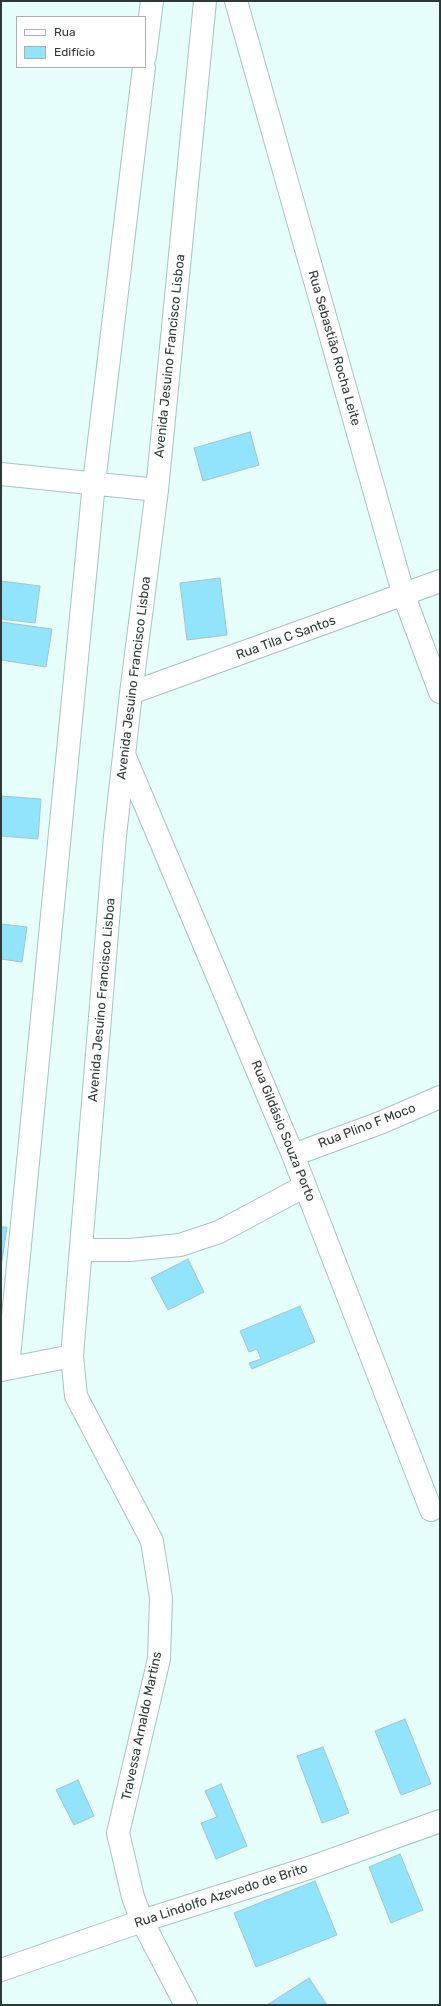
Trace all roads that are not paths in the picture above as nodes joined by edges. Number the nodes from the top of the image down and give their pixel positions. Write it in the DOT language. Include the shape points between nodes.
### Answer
graph roads {
  1 [pos="152,1"];
  2 [pos="205,1"];
  3 [pos="236,1"];
  4 [pos="146,48"];
  5 [pos="144,68"];
  6 [pos="1,474"];
  7 [pos="94,483"];
  8 [pos="157,490"];
  9 [pos="440,581"];
  10 [pos="404,596"];
  11 [pos="440,692"];
  12 [pos="131,693"];
  13 [pos="125,756"];
  14 [pos="440,1096"];
  15 [pos="293,1155"];
  16 [pos="306,1186"];
  17 [pos="81,1250"];
  18 [pos="72,1356"];
  19 [pos="4,1369"];
  20 [pos="432,1510"];
  21 [pos="440,1821"];
  22 [pos="142,1922"];
  23 [pos="1,1970"];
  24 [pos="186,2005"];
  1 -- 4 [label="street"];
  2 -- 8 [label="street, Avenida Jesuino Francisco Lisboa"];
  3 -- 10 [label="street, Rua Sebastião Rocha Leite"];
  5 -- 7 [label="street"];
  6 -- 7 [label="street"];
  7 -- 8 [label="street"];
  7 -- 19 [label="street"];
  8 -- 12 [label="street, Avenida Jesuino Francisco Lisboa"];
  9 -- 10 [label="street, Rua Tila C Santos"];
  10 -- 11 [label="street, Rua Sebastião Rocha Leite"];
  10 -- 12 [label="street, Rua Tila C Santos"];
  12 -- 13 [label="street, Avenida Jesuino Francisco Lisboa"];
  13 -- 15 [label="street, Rua Gildásio Souza Porto"];
  13 -- 17 [label="street, Avenida Jesuino Francisco Lisboa" via="115,836"];
  14 -- 15 [label="street, Rua Plino F Moco" via="380,1123"];
  15 -- 16 [label="street, Rua Gildásio Souza Porto"];
  16 -- 17 [label="street" via="220,1232 180,1245 130,1250"];
  16 -- 20 [label="street, Rua Gildásio Souza Porto"];
  17 -- 18 [label="street, Avenida Jesuino Francisco Lisboa"];
  18 -- 19 [label="street"];
  18 -- 22 [label="street, Travessa Arnaldo Martins" via="76,1396 152,1541 161,1598 159,1658 118,1833 133,1897"];
  21 -- 22 [label="street, Rua Lindolfo Azevedo de Brito" via="312,1867"];
  22 -- 23 [label="street, Rua Lindolfo Azevedo de Brito"];
  22 -- 24 [label="street, Travessa Arnaldo Martins"];
}
